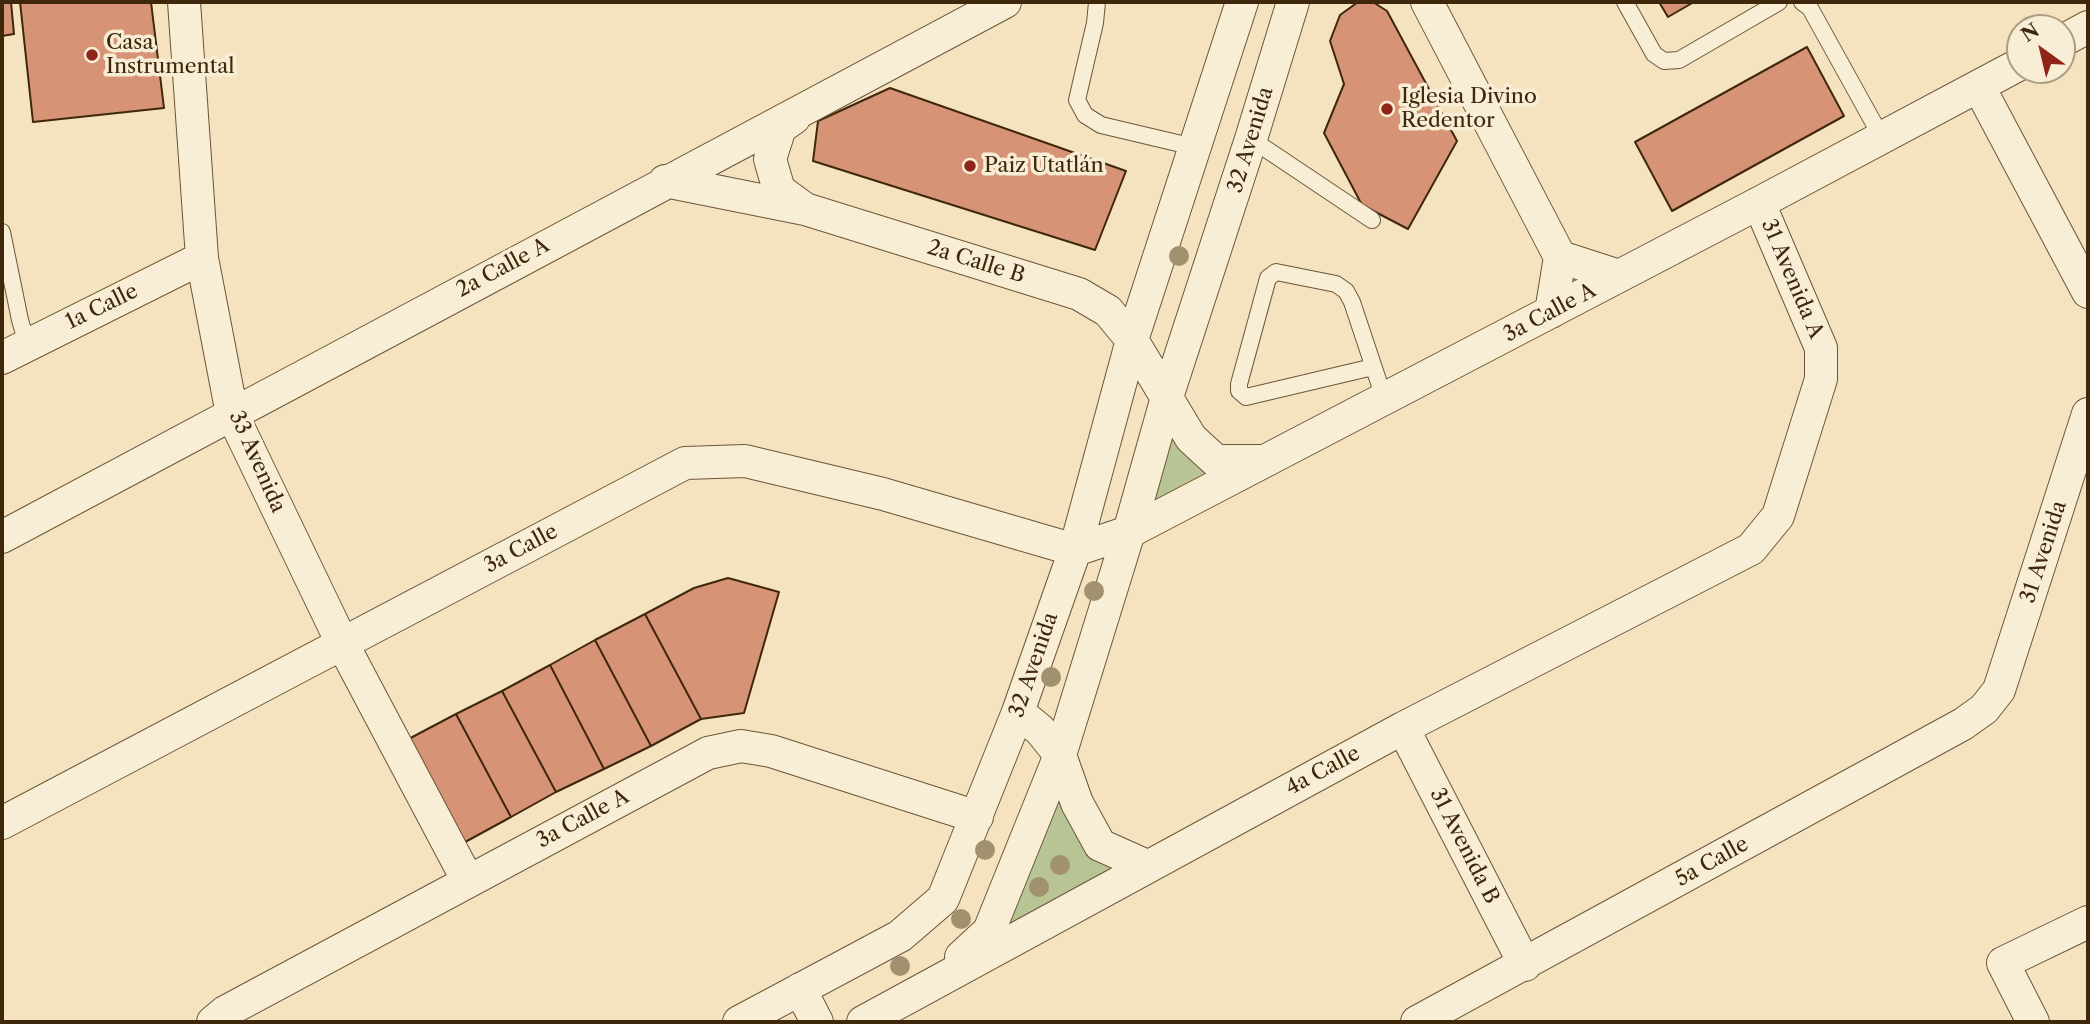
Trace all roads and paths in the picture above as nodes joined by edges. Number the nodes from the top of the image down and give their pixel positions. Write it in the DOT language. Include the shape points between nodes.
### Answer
graph roads {
  1 [pos="184,2"];
  2 [pos="1005,2"];
  3 [pos="1097,2"];
  4 [pos="1242,2"];
  5 [pos="1293,2"];
  6 [pos="1427,2"];
  7 [pos="1625,2"];
  8 [pos="1779,2"];
  9 [pos="1802,2"];
  10 [pos="2006,72"];
  11 [pos="1979,87"];
  12 [pos="807,108"];
  13 [pos="1882,138"];
  14 [pos="1251,139"];
  15 [pos="1194,147"];
  16 [pos="665,181"];
  17 [pos="1759,203"];
  18 [pos="805,209"];
  19 [pos="1372,220"];
  20 [pos="2,232"];
  21 [pos="1560,257"];
  22 [pos="202,258"];
  23 [pos="1619,276"];
  24 [pos="2088,292"];
  25 [pos="1551,312"];
  26 [pos="1132,340"];
  27 [pos="14,351"];
  28 [pos="1373,367"];
  29 [pos="1167,397"];
  30 [pos="1384,398"];
  31 [pos="232,414"];
  32 [pos="2088,414"];
  33 [pos="1269,460"];
  34 [pos="1778,516"];
  35 [pos="1129,532"];
  36 [pos="2,537"];
  37 [pos="1075,550"];
  38 [pos="342,643"];
  39 [pos="1999,691"];
  40 [pos="1018,712"];
  41 [pos="1403,728"];
  42 [pos="1060,755"];
  43 [pos="977,817"];
  44 [pos="2,823"];
  45 [pos="1147,866"];
  46 [pos="468,881"];
  47 [pos="2088,922"];
  48 [pos="1525,965"];
  49 [pos="930,986"];
  50 [pos="800,989"];
  51 [pos="213,1022"];
  52 [pos="739,1022"];
  53 [pos="817,1022"];
  54 [pos="863,1022"];
  55 [pos="1417,1022"];
  56 [pos="2033,1022"];
  1 -- 22 [label="street, 33 Avenida"];
  2 -- 12 [label="street, 2a Calle A"];
  3 -- 15 [label="lane" via="1077,100 1085,115 1101,125"];
  4 -- 15 [label="street, 32 Avenida"];
  5 -- 14 [label="street, 32 Avenida"];
  6 -- 21 [label="street"];
  7 -- 8 [label="lane" via="1654,54 1664,61 1679,60"];
  9 -- 13 [label="lane"];
  10 -- 11 [label="street, 3a Calle A"];
  11 -- 13 [label="street, 3a Calle A"];
  11 -- 24 [label="street"];
  12 -- 16 [label="street, 2a Calle A"];
  12 -- 18 [label="street, 2a Calle B" via="780,128 770,159 779,190"];
  13 -- 17 [label="street, 3a Calle A"];
  14 -- 19 [label="lane"];
  14 -- 29 [label="street, 32 Avenida"];
  15 -- 26 [label="street, 32 Avenida"];
  16 -- 18 [label="street, 2a Calle B"];
  16 -- 31 [label="street, 2a Calle A"];
  17 -- 23 [label="street, 3a Calle A"];
  17 -- 34 [label="street, 31 Avenida A" via="1821,348 1821,379"];
  18 -- 26 [label="street, 2a Calle B" via="1079,294 1108,311"];
  20 -- 27 [label="lane" via="20,320"];
  21 -- 23 [label="street"];
  21 -- 25 [label="street"];
  22 -- 27 [label="street, 1a Calle"];
  22 -- 31 [label="street, 33 Avenida"];
  23 -- 25 [label="street, 3a Calle A"];
  25 -- 30 [label="street, 3a Calle A"];
  26 -- 29 [label="street"];
  26 -- 37 [label="street, 32 Avenida"];
  28 -- 28 [label="lane" via="1346,291 1336,284 1276,272 1268,278 1239,384 1246,397"];
  28 -- 30 [label="lane"];
  29 -- 33 [label="street" via="1191,438 1216,461"];
  29 -- 35 [label="street, 32 Avenida"];
  30 -- 33 [label="street, 3a Calle A"];
  31 -- 36 [label="street, 2a Calle A"];
  31 -- 38 [label="street, 33 Avenida"];
  32 -- 39 [label="street, 31 Avenida"];
  33 -- 35 [label="street, 3a Calle A"];
  34 -- 41 [label="street, 4a Calle" via="1751,549"];
  35 -- 37 [label="street, 3a Calle A"];
  35 -- 42 [label="street, 32 Avenida"];
  37 -- 38 [label="street, 3a Calle" via="883,494 745,461 685,463"];
  37 -- 40 [label="street, 32 Avenida"];
  38 -- 44 [label="street, 3a Calle"];
  38 -- 46 [label="street, 33 Avenida"];
  39 -- 48 [label="street, 5a Calle" via="1963,724"];
  40 -- 42 [label="street"];
  40 -- 43 [label="street, 32 Avenida"];
  41 -- 45 [label="street, 4a Calle"];
  41 -- 48 [label="street, 31 Avenida B"];
  42 -- 45 [label="street" via="1077,803 1100,845"];
  42 -- 49 [label="street, 32 Avenida" via="989,931"];
  43 -- 46 [label="street, 3a Calle A" via="771,751 741,746 708,753"];
  43 -- 50 [label="street, 32 Avenida" via="943,899 900,936"];
  45 -- 49 [label="street, 4a Calle"];
  46 -- 51 [label="street, 3a Calle A"];
  47 -- 56 [label="street" via="2003,963"];
  48 -- 55 [label="street, 5a Calle"];
  49 -- 54 [label="street, 4a Calle"];
  50 -- 52 [label="street"];
  50 -- 53 [label="street"];
}
